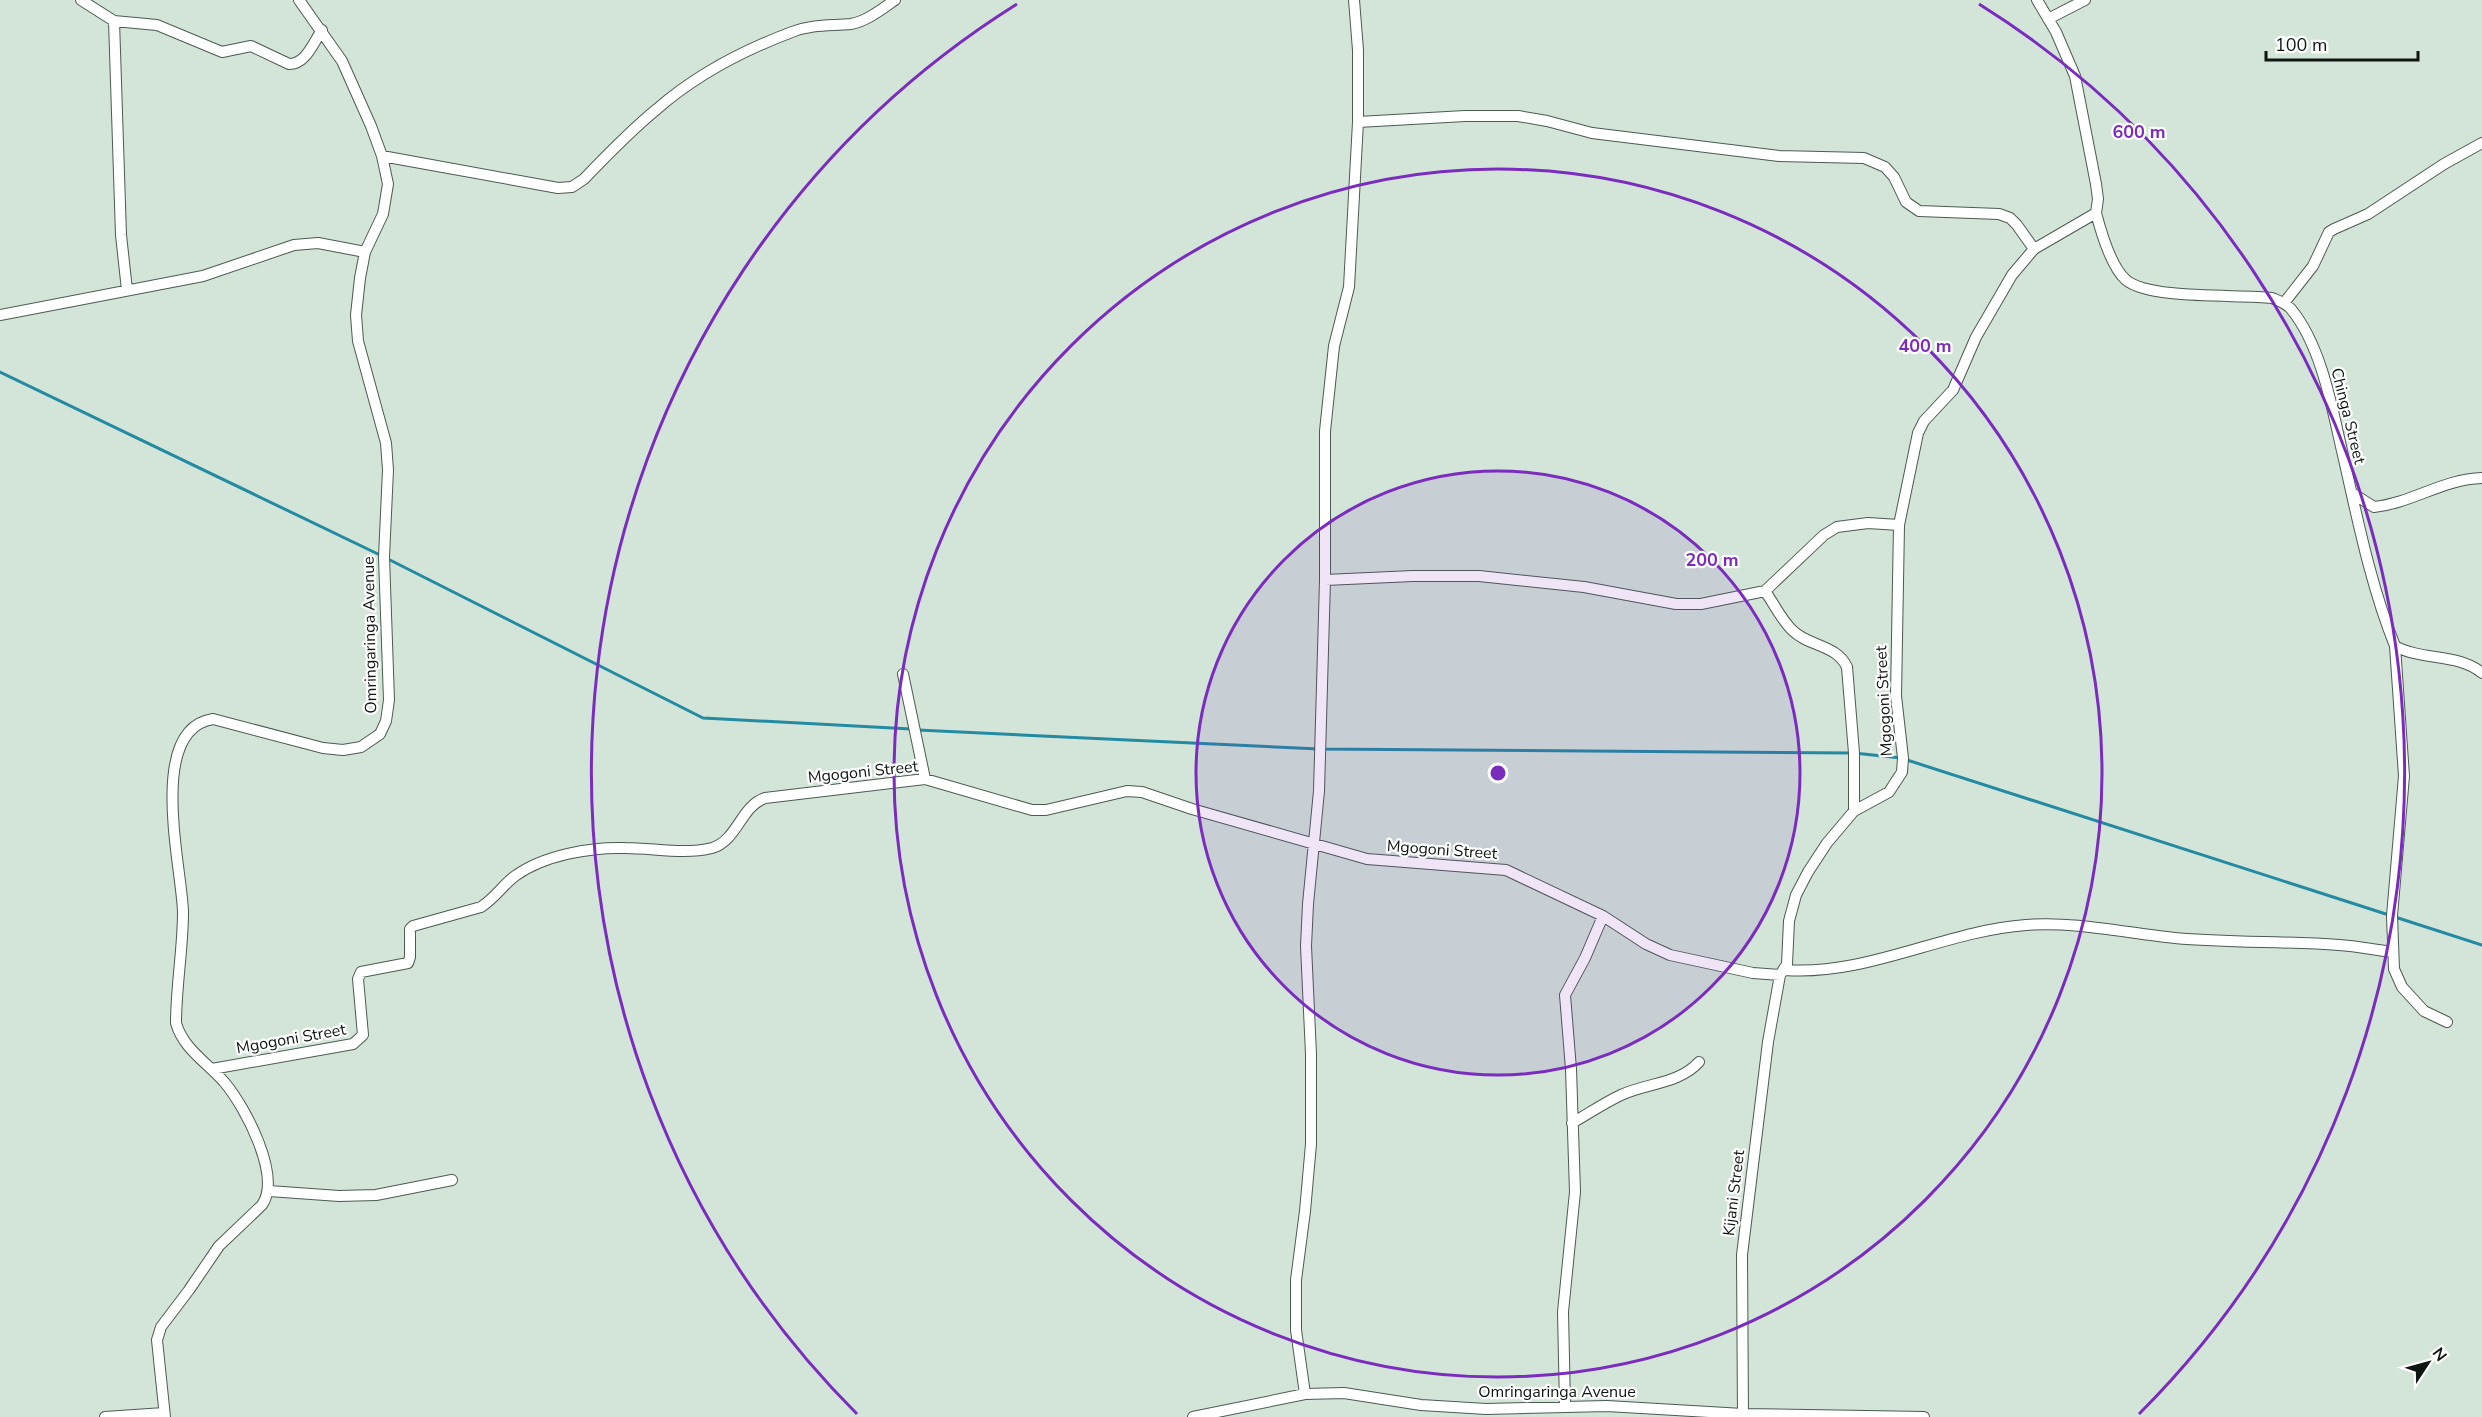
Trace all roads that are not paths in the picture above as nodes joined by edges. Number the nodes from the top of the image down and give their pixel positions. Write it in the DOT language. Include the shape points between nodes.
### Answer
graph roads {
  1 [pos="81,0"];
  2 [pos="299,0"];
  3 [pos="895,0"];
  4 [pos="1354,0"];
  5 [pos="2037,0"];
  6 [pos="2085,0"];
  7 [pos="2048,19"];
  8 [pos="114,21"];
  9 [pos="322,30"];
  10 [pos="1358,122"];
  11 [pos="2482,143"];
  12 [pos="382,156"];
  13 [pos="2096,213"];
  14 [pos="2034,249"];
  15 [pos="365,252"];
  16 [pos="127,290"];
  17 [pos="2284,303"];
  18 [pos="0,315"];
  19 [pos="2482,478"];
  20 [pos="2352,493"];
  21 [pos="1899,525"];
  22 [pos="1325,580"];
  23 [pos="1765,591"];
  24 [pos="2395,646"];
  25 [pos="2482,673"];
  26 [pos="903,674"];
  27 [pos="924,779"];
  28 [pos="1854,812"];
  29 [pos="1313,844"];
  30 [pos="1603,916"];
  31 [pos="2393,952"];
  32 [pos="1782,972"];
  33 [pos="2446,1022"];
  34 [pos="1698,1062"];
  35 [pos="212,1069"];
  36 [pos="1572,1123"];
  37 [pos="453,1180"];
  38 [pos="268,1191"];
  39 [pos="1305,1394"];
  40 [pos="1565,1406"];
  41 [pos="165,1415"];
  42 [pos="1743,1415"];
  43 [pos="105,1417"];
  44 [pos="1192,1417"];
  45 [pos="1924,1417"];
  1 -- 8 [label="street"];
  2 -- 9 [label="street, Omringaringa Avenue"];
  3 -- 12 [label="street" via="864,20 794,31 728,61 657,109 572,187 558,188"];
  4 -- 10 [label="street"];
  5 -- 7 [label="street"];
  6 -- 7 [label="street"];
  7 -- 13 [label="street" via="2075,76 2096,184"];
  8 -- 9 [label="street" via="156,25 222,52 251,46 290,64 302,61"];
  8 -- 16 [label="street" via="121,235"];
  9 -- 12 [label="street, Omringaringa Avenue" via="358,94"];
  10 -- 14 [label="street" via="1518,116 1592,133 1779,156 1864,158 1885,167 1906,202 1919,211 1999,214 2010,218"];
  10 -- 22 [label="street" via="1348,287 1334,346 1325,431"];
  11 -- 17 [label="street" via="2368,214 2329,232 2313,266"];
  12 -- 15 [label="street, Omringaringa Avenue" via="387,197"];
  13 -- 14 [label="street, Mgogoni Street"];
  13 -- 17 [label="street" via="2120,272 2133,284 2148,289 2260,297"];
  14 -- 21 [label="street, Mgogoni Street" via="2012,275 1976,337 1953,390 1918,433"];
  15 -- 16 [label="street" via="318,243 294,245 203,276"];
  15 -- 35 [label="street, Omringaringa Avenue" via="356,315 358,341 386,443 388,470 384,557 389,700 386,721 380,734 370,741 343,750 213,719 198,724 185,736 177,753 172,813 183,899 176,1023 186,1044"];
  16 -- 18 [label="street"];
  17 -- 20 [label="street, Chinga Street" via="2299,320 2321,371"];
  19 -- 20 [label="street" via="2455,480 2383,506 2374,507"];
  20 -- 24 [label="street, Chinga Street"];
  21 -- 23 [label="street" via="1837,527"];
  21 -- 28 [label="street, Mgogoni Street" via="1896,696 1902,772 1889,792"];
  22 -- 23 [label="street" via="1479,576 1584,586 1676,604 1719,602"];
  22 -- 29 [label="street" via="1319,791"];
  23 -- 28 [label="street" via="1793,632 1835,651 1843,659 1854,753"];
  24 -- 25 [label="street" via="2459,661"];
  24 -- 31 [label="street, Chinga Street" via="2404,776 2394,876"];
  26 -- 27 [label="street"];
  27 -- 29 [label="street, Mgogoni Street" via="1032,810 1127,791 1142,792"];
  27 -- 35 [label="street, Mgogoni Street" via="765,798 752,806 728,838 715,847 698,851 625,848 584,849 564,854 523,871 481,907 412,926 408,963 361,972 358,979 363,1035 359,1041"];
  28 -- 32 [label="street, Mgogoni Street" via="1827,843 1796,895 1788,956"];
  29 -- 30 [label="street, Mgogoni Street" via="1367,859 1506,870"];
  29 -- 39 [label="street" via="1306,946 1311,1144 1296,1280 1296,1330"];
  30 -- 32 [label="street, Mgogoni Street" via="1670,955 1753,973"];
  30 -- 36 [label="street" via="1565,995"];
  31 -- 32 [label="street" via="2026,924 1952,938 1841,968"];
  31 -- 33 [label="street, Chinga Street" via="2394,969 2402,987 2424,1011"];
  32 -- 42 [label="street, Kijani Street" via="1768,1042 1742,1255"];
  34 -- 36 [label="street" via="1683,1075 1619,1096"];
  35 -- 38 [label="street, Omringaringa Avenue" via="252,1128 266,1168"];
  36 -- 40 [label="street" via="1575,1208 1563,1312"];
  37 -- 38 [label="street" via="376,1194 339,1196"];
  38 -- 41 [label="street" via="262,1205 219,1246 161,1327 157,1340"];
  39 -- 40 [label="street, Omringaringa Avenue" via="1344,1393 1421,1405 1486,1409"];
  39 -- 44 [label="street, Omringaringa Avenue"];
  40 -- 42 [label="street, Omringaringa Avenue"];
  41 -- 43 [label="street"];
  42 -- 45 [label="street, Omringaringa Avenue"];
}
